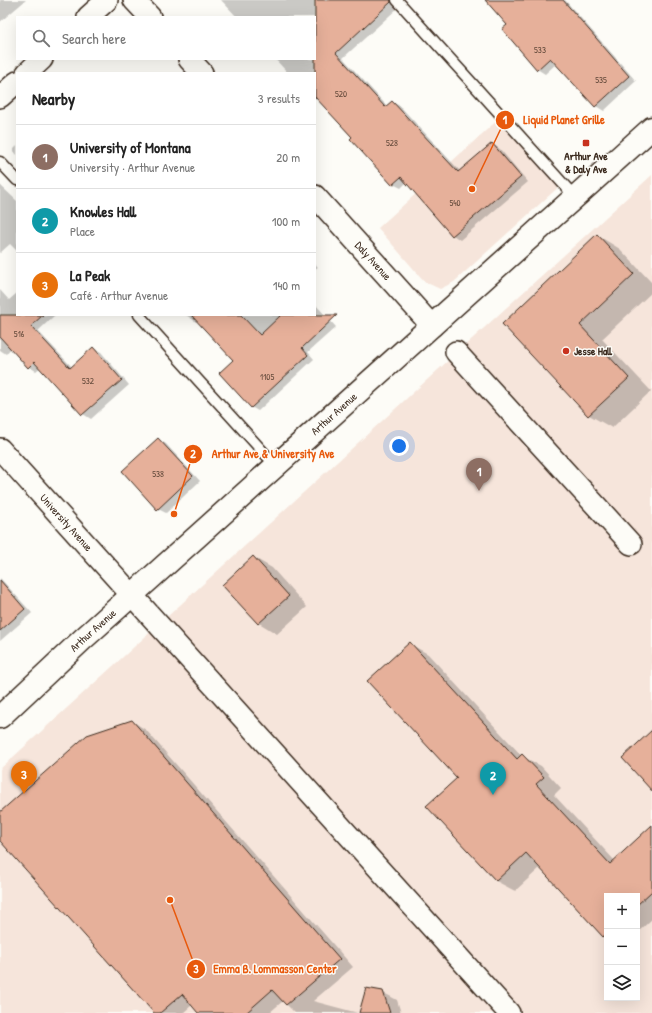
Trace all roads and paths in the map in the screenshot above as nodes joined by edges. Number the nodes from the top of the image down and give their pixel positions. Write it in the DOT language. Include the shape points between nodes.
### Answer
graph roads {
  1 [pos="107,0"];
  2 [pos="134,0"];
  3 [pos="397,0"];
  4 [pos="89,16"];
  5 [pos="149,16"];
  6 [pos="41,60"];
  7 [pos="190,60"];
  8 [pos="28,72"];
  9 [pos="201,72"];
  10 [pos="16,83"];
  11 [pos="0,97"];
  12 [pos="652,128"];
  13 [pos="0,162"];
  14 [pos="16,179"];
  15 [pos="316,197"];
  16 [pos="575,197"];
  17 [pos="140,316"];
  18 [pos="432,326"];
  19 [pos="456,352"];
  20 [pos="0,449"];
  21 [pos="276,466"];
  22 [pos="631,544"];
  23 [pos="133,595"];
  24 [pos="0,717"];
  25 [pos="509,1013"];
  1 -- 4 [label="street"];
  2 -- 5 [label="street"];
  3 -- 16 [label="lane"];
  6 -- 8 [label="street"];
  7 -- 9 [label="street"];
  10 -- 11 [label="street"];
  12 -- 16 [label="street, Arthur Avenue"];
  13 -- 14 [label="lane"];
  15 -- 18 [label="street, Daly Avenue"];
  16 -- 18 [label="street, Arthur Avenue"];
  17 -- 21 [label="lane"];
  18 -- 21 [label="street, Arthur Avenue"];
  19 -- 22 [label="street"];
  20 -- 23 [label="street, University Avenue"];
  21 -- 23 [label="street, Arthur Avenue"];
  23 -- 24 [label="street, Arthur Avenue"];
  23 -- 25 [label="street, University Avenue"];
}
